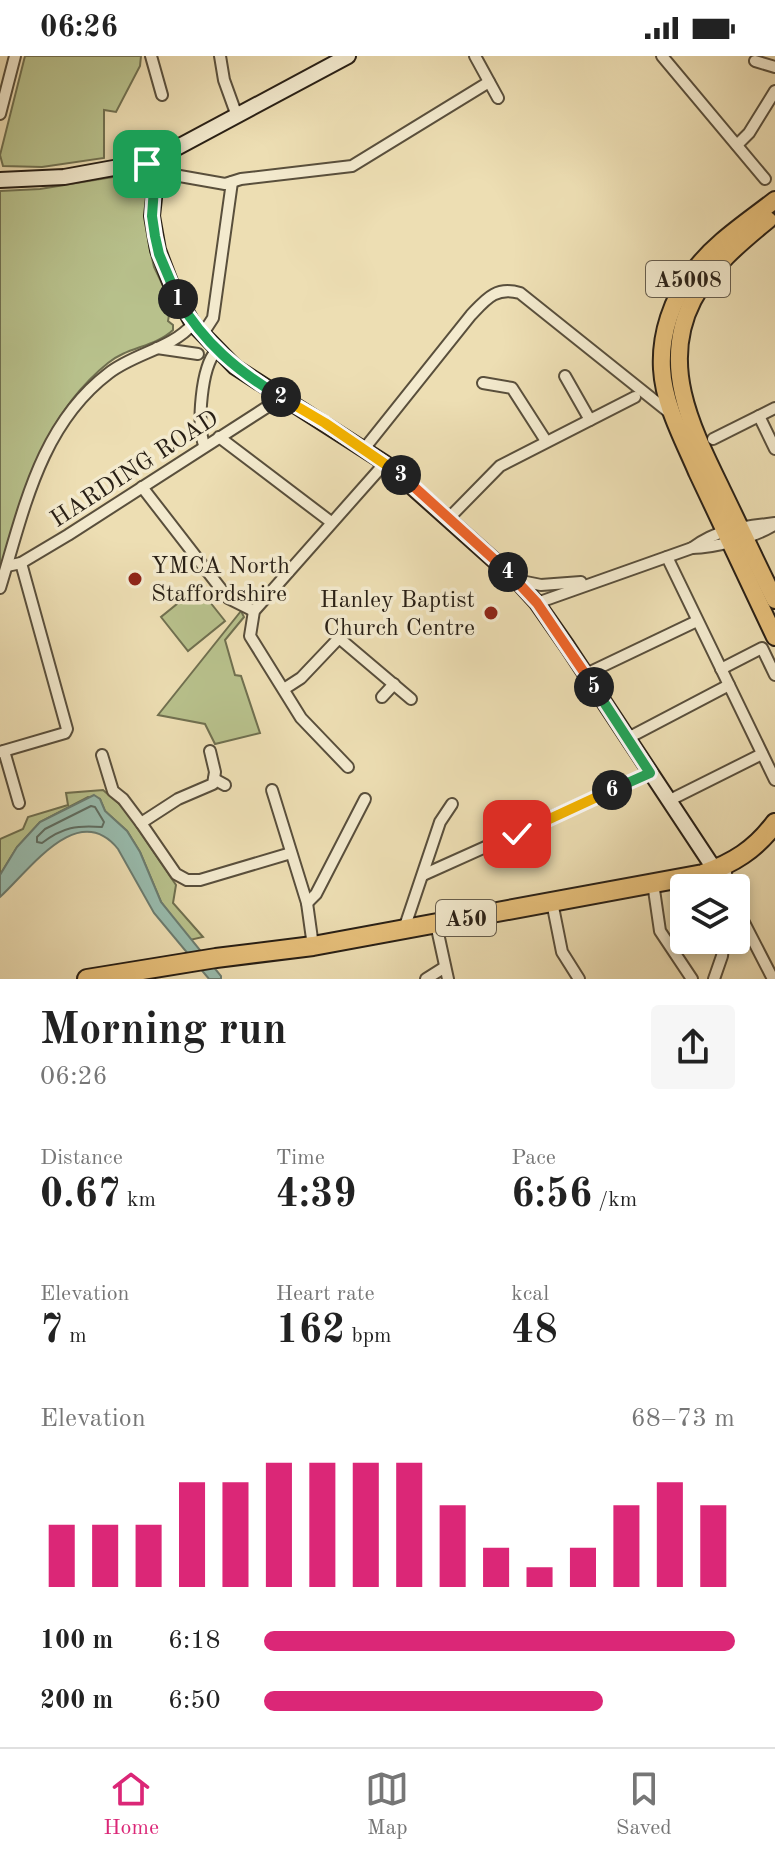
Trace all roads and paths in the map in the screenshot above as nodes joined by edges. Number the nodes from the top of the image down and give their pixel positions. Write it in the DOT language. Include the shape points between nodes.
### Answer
graph roads {
  1 [pos="15,56"];
  2 [pos="151,56"];
  3 [pos="220,56"];
  4 [pos="348,56"];
  5 [pos="475,56"];
  6 [pos="664,57"];
  7 [pos="755,61"];
  8 [pos="775,67"];
  9 [pos="489,82"];
  10 [pos="3,87"];
  11 [pos="775,91"];
  12 [pos="162,95"];
  13 [pos="498,98"];
  14 [pos="0,114"];
  15 [pos="237,116"];
  16 [pos="737,145"];
  17 [pos="153,169"];
  18 [pos="174,175"];
  19 [pos="765,179"];
  20 [pos="0,180"];
  21 [pos="232,182"];
  22 [pos="775,200"];
  23 [pos="775,213"];
  24 [pos="198,330"];
  25 [pos="157,348"];
  26 [pos="216,351"];
  27 [pos="198,354"];
  28 [pos="565,376"];
  29 [pos="483,383"];
  30 [pos="275,394"];
  31 [pos="775,408"];
  32 [pos="638,411"];
  33 [pos="672,415"];
  34 [pos="759,416"];
  35 [pos="590,420"];
  36 [pos="219,437"];
  37 [pos="713,439"];
  38 [pos="546,441"];
  39 [pos="204,445"];
  40 [pos="364,449"];
  41 [pos="775,449"];
  42 [pos="385,463"];
  43 [pos="142,487"];
  44 [pos="449,518"];
  45 [pos="331,522"];
  46 [pos="775,524"];
  47 [pos="734,534"];
  48 [pos="753,554"];
  49 [pos="667,557"];
  50 [pos="21,563"];
  51 [pos="7,566"];
  52 [pos="516,580"];
  53 [pos="595,581"];
  54 [pos="0,588"];
  55 [pos="775,600"];
  56 [pos="537,603"];
  57 [pos="254,611"];
  58 [pos="697,621"];
  59 [pos="775,637"];
  60 [pos="721,669"];
  61 [pos="586,674"];
  62 [pos="775,675"];
  63 [pos="394,684"];
  64 [pos="729,685"];
  65 [pos="284,689"];
  66 [pos="382,697"];
  67 [pos="411,699"];
  68 [pos="628,738"];
  69 [pos="210,751"];
  70 [pos="2,752"];
  71 [pos="762,754"];
  72 [pos="102,755"];
  73 [pos="348,767"];
  74 [pos="650,773"];
  75 [pos="214,779"];
  76 [pos="775,780"];
  77 [pos="225,785"];
  78 [pos="272,790"];
  79 [pos="365,799"];
  80 [pos="668,801"];
  81 [pos="19,803"];
  82 [pos="452,804"];
  83 [pos="141,823"];
  84 [pos="775,823"];
  85 [pos="291,853"];
  86 [pos="720,868"];
  87 [pos="722,874"];
  88 [pos="423,875"];
  89 [pos="653,883"];
  90 [pos="552,902"];
  91 [pos="307,903"];
  92 [pos="436,924"];
  93 [pos="404,929"];
  94 [pos="750,936"];
  95 [pos="313,946"];
  96 [pos="722,954"];
  97 [pos="445,967"];
  98 [pos="87,979"];
  99 [pos="426,979"];
  100 [pos="448,979"];
  101 [pos="579,979"];
  102 [pos="692,979"];
  103 [pos="714,979"];
  104 [pos="773,979"];
  1 -- 10 [label="street"];
  2 -- 12 [label="street"];
  3 -- 15 [label="street"];
  4 -- 15 [label="street"];
  5 -- 9 [label="street"];
  6 -- 16 [label="street"];
  7 -- 8 [label="street"];
  9 -- 13 [label="street"];
  9 -- 21 [label="street" via="352,166"];
  10 -- 14 [label="street"];
  11 -- 16 [label="street"];
  15 -- 17 [label="street" via="165,154"];
  16 -- 19 [label="street"];
  17 -- 20 [label="street" via="141,163 64,177"];
  17 -- 24 [label="street" via="158,250 172,287"];
  18 -- 21 [label="street"];
  21 -- 24 [label="street" via="213,318"];
  22 -- 33 [label="main road, A5008" via="702,261 673,304 662,368"];
  23 -- 47 [label="main road, A5008" via="704,283 686,316 678,353 689,420"];
  24 -- 25 [label="street"];
  24 -- 26 [label="street"];
  25 -- 27 [label="street"];
  25 -- 51 [label="street" via="127,360 73,405 32,484"];
  26 -- 30 [label="street"];
  26 -- 39 [label="street" via="208,366 202,407"];
  28 -- 35 [label="street"];
  29 -- 38 [label="street" via="512,388"];
  30 -- 36 [label="street, HARDING ROAD" via="267,407"];
  30 -- 40 [label="street"];
  31 -- 34 [label="street"];
  32 -- 35 [label="street" via="633,399"];
  33 -- 40 [label="street" via="520,293 499,291 471,315"];
  33 -- 47 [label="main road, A5008"];
  34 -- 37 [label="street"];
  34 -- 41 [label="street"];
  35 -- 38 [label="street"];
  36 -- 39 [label="street, HARDING ROAD"];
  36 -- 45 [label="street"];
  38 -- 44 [label="street" via="500,466"];
  39 -- 43 [label="street, HARDING ROAD"];
  40 -- 42 [label="street"];
  42 -- 44 [label="street"];
  42 -- 45 [label="street"];
  43 -- 50 [label="street, HARDING ROAD"];
  43 -- 57 [label="street" via="228,598"];
  44 -- 52 [label="street"];
  45 -- 57 [label="street"];
  46 -- 47 [label="street" via="763,532"];
  46 -- 48 [label="street"];
  47 -- 48 [label="main road, A5008"];
  47 -- 49 [label="street"];
  47 -- 59 [label="main road, A5008"];
  48 -- 55 [label="main road, A5008"];
  49 -- 53 [label="street"];
  49 -- 58 [label="street"];
  50 -- 51 [label="street, HARDING ROAD"];
  50 -- 70 [label="street" via="67,729"];
  51 -- 54 [label="street"];
  52 -- 53 [label="street" via="541,585"];
  52 -- 56 [label="street"];
  53 -- 56 [label="street"];
  56 -- 61 [label="street"];
  57 -- 65 [label="street" via="250,636"];
  58 -- 60 [label="street"];
  58 -- 61 [label="street"];
  60 -- 62 [label="street" via="762,648"];
  60 -- 64 [label="street"];
  61 -- 68 [label="street"];
  63 -- 65 [label="street" via="339,638"];
  63 -- 66 [label="street"];
  63 -- 67 [label="street"];
  64 -- 68 [label="street"];
  64 -- 71 [label="street"];
  65 -- 73 [label="street" via="301,718"];
  68 -- 74 [label="street"];
  69 -- 75 [label="street"];
  70 -- 81 [label="street"];
  71 -- 76 [label="street"];
  71 -- 80 [label="street"];
  72 -- 83 [label="street" via="113,791"];
  74 -- 80 [label="street"];
  74 -- 88 [label="street"];
  75 -- 77 [label="street"];
  75 -- 83 [label="street"];
  78 -- 85 [label="street"];
  79 -- 91 [label="street"];
  80 -- 86 [label="street"];
  82 -- 88 [label="street" via="440,822"];
  83 -- 85 [label="street" via="176,874 187,880"];
  84 -- 86 [label="highway, A50" via="751,850"];
  85 -- 91 [label="street"];
  86 -- 87 [label="street"];
  86 -- 89 [label="highway, A50"];
  88 -- 93 [label="street"];
  89 -- 90 [label="highway, A50"];
  89 -- 102 [label="street" via="660,931"];
  90 -- 92 [label="highway, A50"];
  90 -- 101 [label="street" via="562,952"];
  91 -- 95 [label="street"];
  92 -- 93 [label="highway, A50"];
  92 -- 97 [label="street"];
  93 -- 95 [label="highway, A50"];
  94 -- 104 [label="street"];
  95 -- 98 [label="highway, A50"];
  96 -- 103 [label="street"];
  97 -- 99 [label="street"];
  97 -- 100 [label="street"];
}
